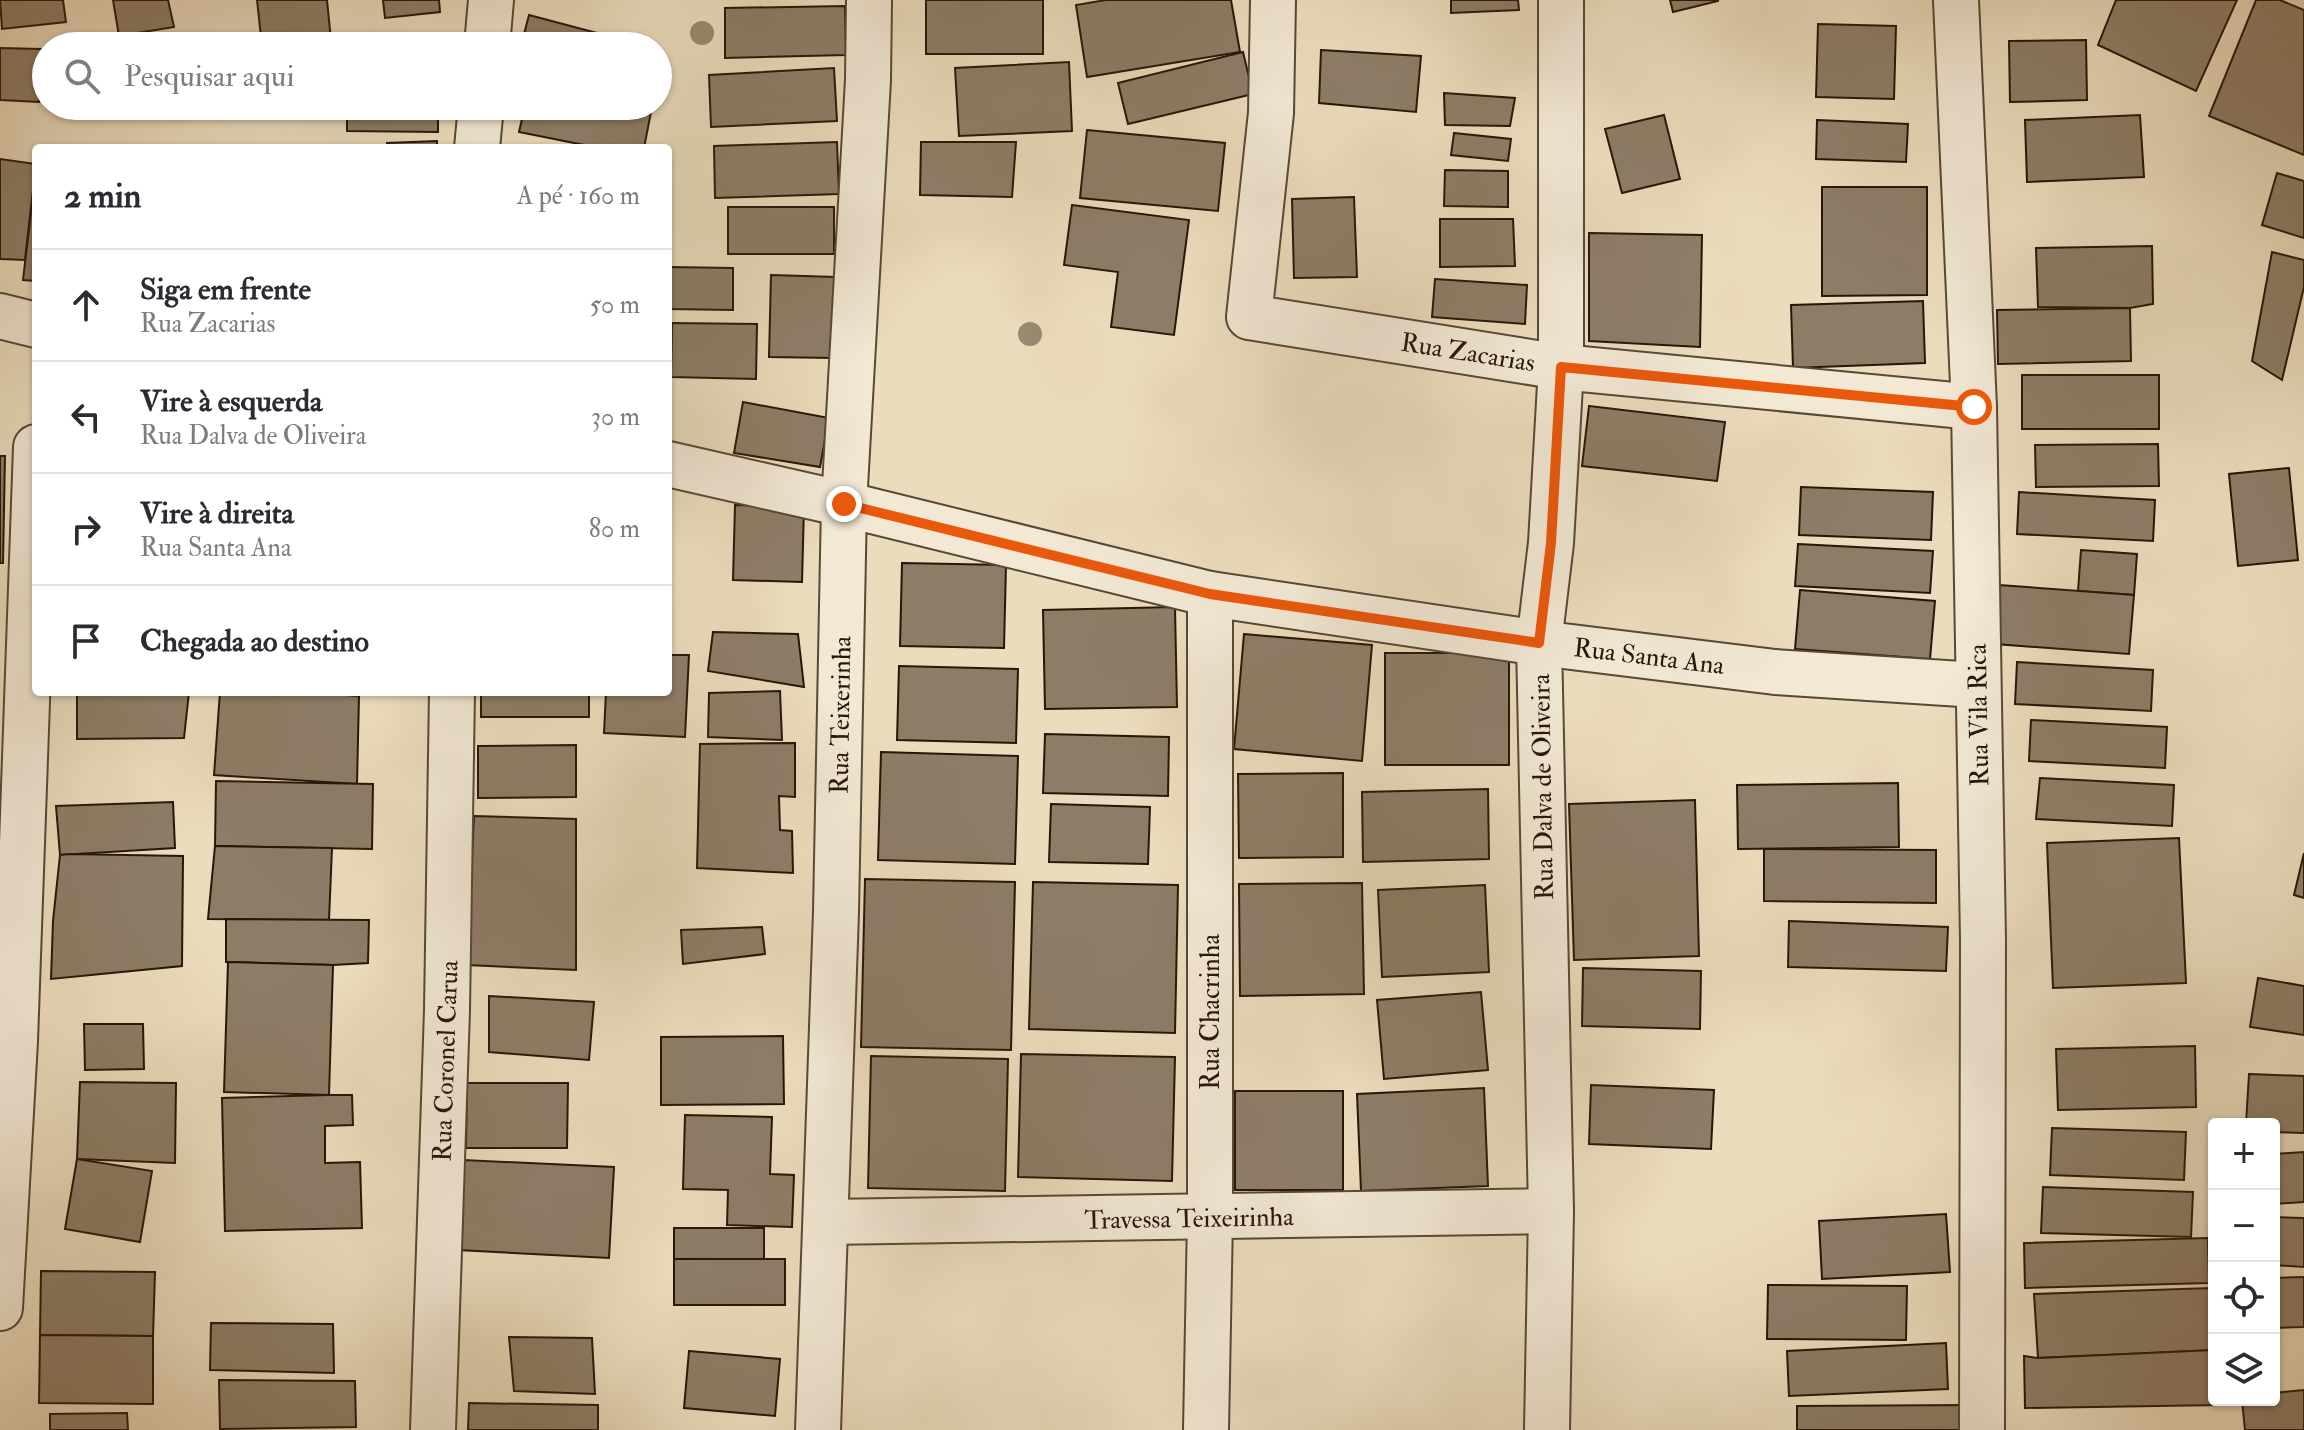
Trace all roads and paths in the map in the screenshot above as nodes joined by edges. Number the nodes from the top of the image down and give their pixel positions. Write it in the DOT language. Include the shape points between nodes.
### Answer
graph roads {
  1 [pos="491,0"];
  2 [pos="869,0"];
  3 [pos="1273,0"];
  4 [pos="1561,0"];
  5 [pos="1956,0"];
  6 [pos="488,32"];
  7 [pos="480,120"];
  8 [pos="477,144"];
  9 [pos="0,316"];
  10 [pos="32,324"];
  11 [pos="1561,367"];
  12 [pos="1974,407"];
  13 [pos="672,465"];
  14 [pos="844,504"];
  15 [pos="32,560"];
  16 [pos="1210,594"];
  17 [pos="1539,643"];
  18 [pos="1977,685"];
  19 [pos="452,696"];
  20 [pos="1551,1211"];
  21 [pos="1210,1218"];
  22 [pos="827,1222"];
  23 [pos="0,1308"];
  24 [pos="433,1430"];
  25 [pos="818,1430"];
  26 [pos="1206,1430"];
  27 [pos="1547,1430"];
  28 [pos="1982,1430"];
  1 -- 6 [label="street"];
  2 -- 14 [label="street, Rua Teixerinha"];
  3 -- 11 [label="street, Rua Zacarias" via="1271,113 1249,317"];
  4 -- 11 [label="street, Rua Dalva de Oliveira"];
  5 -- 12 [label="street, Rua Vila Rica"];
  7 -- 8 [label="street"];
  9 -- 10 [label="street"];
  11 -- 12 [label="street, Rua Zacarias"];
  11 -- 17 [label="street, Rua Dalva de Oliveira" via="1551,543"];
  12 -- 18 [label="street, Rua Vila Rica"];
  13 -- 14 [label="street, Rua Santa Ana"];
  14 -- 16 [label="street, Rua Santa Ana"];
  14 -- 22 [label="street, Rua Teixerinha"];
  15 -- 23 [label="street"];
  16 -- 17 [label="street, Rua Santa Ana"];
  16 -- 21 [label="street, Rua Chacrinha"];
  17 -- 18 [label="street, Rua Santa Ana" via="1775,672"];
  17 -- 20 [label="street, Rua Dalva de Oliveira"];
  18 -- 28 [label="street, Rua Vila Rica" via="1983,940"];
  19 -- 24 [label="street, Rua Coronel Carua"];
  20 -- 21 [label="street, Travessa Teixeirinha"];
  20 -- 27 [label="street, Rua Dalva de Oliveira"];
  21 -- 22 [label="street, Travessa Teixeirinha"];
  21 -- 26 [label="street, Rua Chacrinha"];
  22 -- 25 [label="street, Rua Teixerinha"];
}
